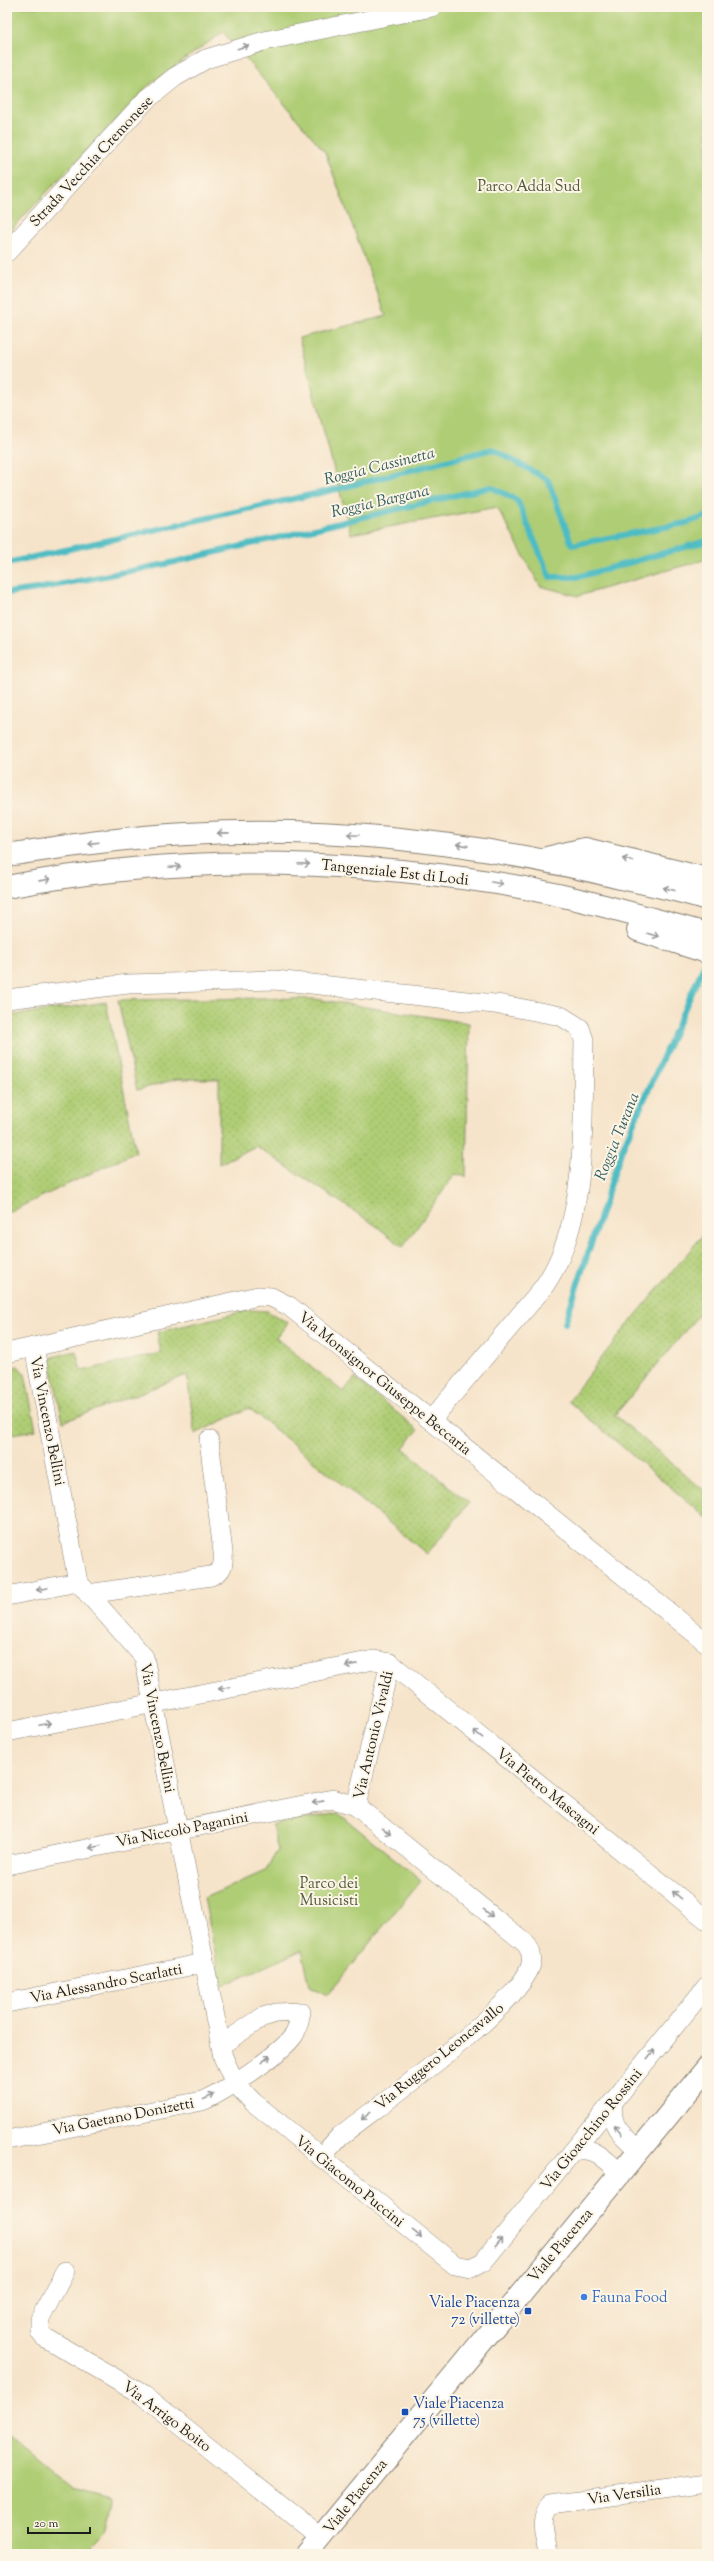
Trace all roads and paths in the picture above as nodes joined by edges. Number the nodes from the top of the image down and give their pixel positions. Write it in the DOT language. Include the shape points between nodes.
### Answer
graph roads {
  1 [pos="432,7"];
  2 [pos="7,252"];
  3 [pos="7,855"];
  4 [pos="542,859"];
  5 [pos="707,879"];
  6 [pos="7,887"];
  7 [pos="567,897"];
  8 [pos="707,899"];
  9 [pos="707,934"];
  10 [pos="707,952"];
  11 [pos="7,999"];
  12 [pos="34,1347"];
  13 [pos="7,1353"];
  14 [pos="431,1420"];
  15 [pos="209,1440"];
  16 [pos="83,1588"];
  17 [pos="7,1596"];
  18 [pos="707,1643"];
  19 [pos="390,1663"];
  20 [pos="153,1701"];
  21 [pos="7,1732"];
  22 [pos="356,1806"];
  23 [pos="178,1829"];
  24 [pos="7,1865"];
  25 [pos="707,1920"];
  26 [pos="204,1963"];
  27 [pos="707,1986"];
  28 [pos="7,2003"];
  29 [pos="221,2045"];
  30 [pos="707,2068"];
  31 [pos="235,2083"];
  32 [pos="613,2102"];
  33 [pos="7,2140"];
  34 [pos="639,2150"];
  35 [pos="572,2152"];
  36 [pos="321,2157"];
  37 [pos="620,2173"];
  38 [pos="471,2268"];
  39 [pos="65,2271"];
  40 [pos="707,2483"];
  41 [pos="314,2546"];
  42 [pos="548,2554"];
  2 -- 1 [label="street, Strada Vecchia Cremonese, one-way" via="145,101 175,77 206,59 264,40"];
  4 -- 3 [label="main road, Tangenziale Est di Lodi, one-way" via="461,845 392,837 252,832 118,839"];
  5 -- 4 [label="main road, one-way" via="585,849"];
  8 -- 4 [label="main road, Tangenziale Est di Lodi, one-way"];
  6 -- 7 [label="main road, Tangenziale Est di Lodi, one-way" via="103,872 200,865 298,864 417,872 497,883"];
  7 -- 9 [label="main road, Tangenziale Est di Lodi"];
  7 -- 10 [label="main road, one-way" via="605,920"];
  11 -- 14 [label="street" via="115,985 275,980 503,1005 561,1016 580,1028 584,1040 581,1172 578,1198 560,1259 553,1275 542,1289"];
  12 -- 13 [label="street, Via Monsignor Giuseppe Beccaria"];
  12 -- 14 [label="street, Via Monsignor Giuseppe Beccaria" via="258,1296 271,1297 289,1306"];
  12 -- 16 [label="street, Via Vincenzo Bellini"];
  14 -- 18 [label="street, Via Monsignor Giuseppe Beccaria"];
  15 -- 16 [label="street" via="223,1552 222,1569 211,1576"];
  16 -- 17 [label="street, one-way"];
  16 -- 20 [label="street, Via Vincenzo Bellini" via="144,1657"];
  19 -- 20 [label="street, one-way" via="374,1660"];
  19 -- 22 [label="street, Via Antonio Vivaldi"];
  25 -- 19 [label="street, Via Pietro Mascagni, one-way"];
  21 -- 20 [label="street, one-way"];
  20 -- 23 [label="street, Via Vincenzo Bellini"];
  22 -- 23 [label="street, Via Niccolò Paganini, one-way" via="333,1799"];
  22 -- 36 [label="street, Via Ruggero Leoncavallo, one-way" via="524,1942 531,1953 531,1965 504,2005 493,2016 340,2136"];
  23 -- 24 [label="street, Via Niccolò Paganini, one-way"];
  23 -- 26 [label="street, Via Vincenzo Bellini"];
  26 -- 28 [label="street, Via Alessandro Scarlatti"];
  26 -- 29 [label="street, Via Vincenzo Bellini"];
  32 -- 27 [label="street, Via Gioacchino Rossini, one-way"];
  29 -- 31 [label="street, Via Vincenzo Bellini" via="228,2070"];
  31 -- 29 [label="street, Via Gaetano Donizetti, one-way" via="286,2044 294,2034 301,2012 276,2013 263,2017"];
  30 -- 34 [label="main road, Viale Piacenza"];
  33 -- 31 [label="street, Via Gaetano Donizetti, one-way" via="202,2101"];
  31 -- 36 [label="street, Via Giacomo Puccini" via="253,2102"];
  34 -- 32 [label="street, one-way" via="617,2131 613,2124"];
  32 -- 35 [label="street, Via Gioacchino Rossini"];
  34 -- 37 [label="main road, Viale Piacenza"];
  35 -- 37 [label="street" via="581,2149 594,2151"];
  38 -- 35 [label="street, Via Gioacchino Rossini, one-way" via="483,2262"];
  36 -- 38 [label="street, Via Giacomo Puccini, one-way" via="455,2265"];
  37 -- 41 [label="main road, Viale Piacenza"];
  39 -- 41 [label="street, Via Arrigo Boito" via="40,2318 40,2332 44,2337 142,2394"];
  40 -- 42 [label="street, Via Versilia" via="551,2504 544,2512 543,2520"];
}
